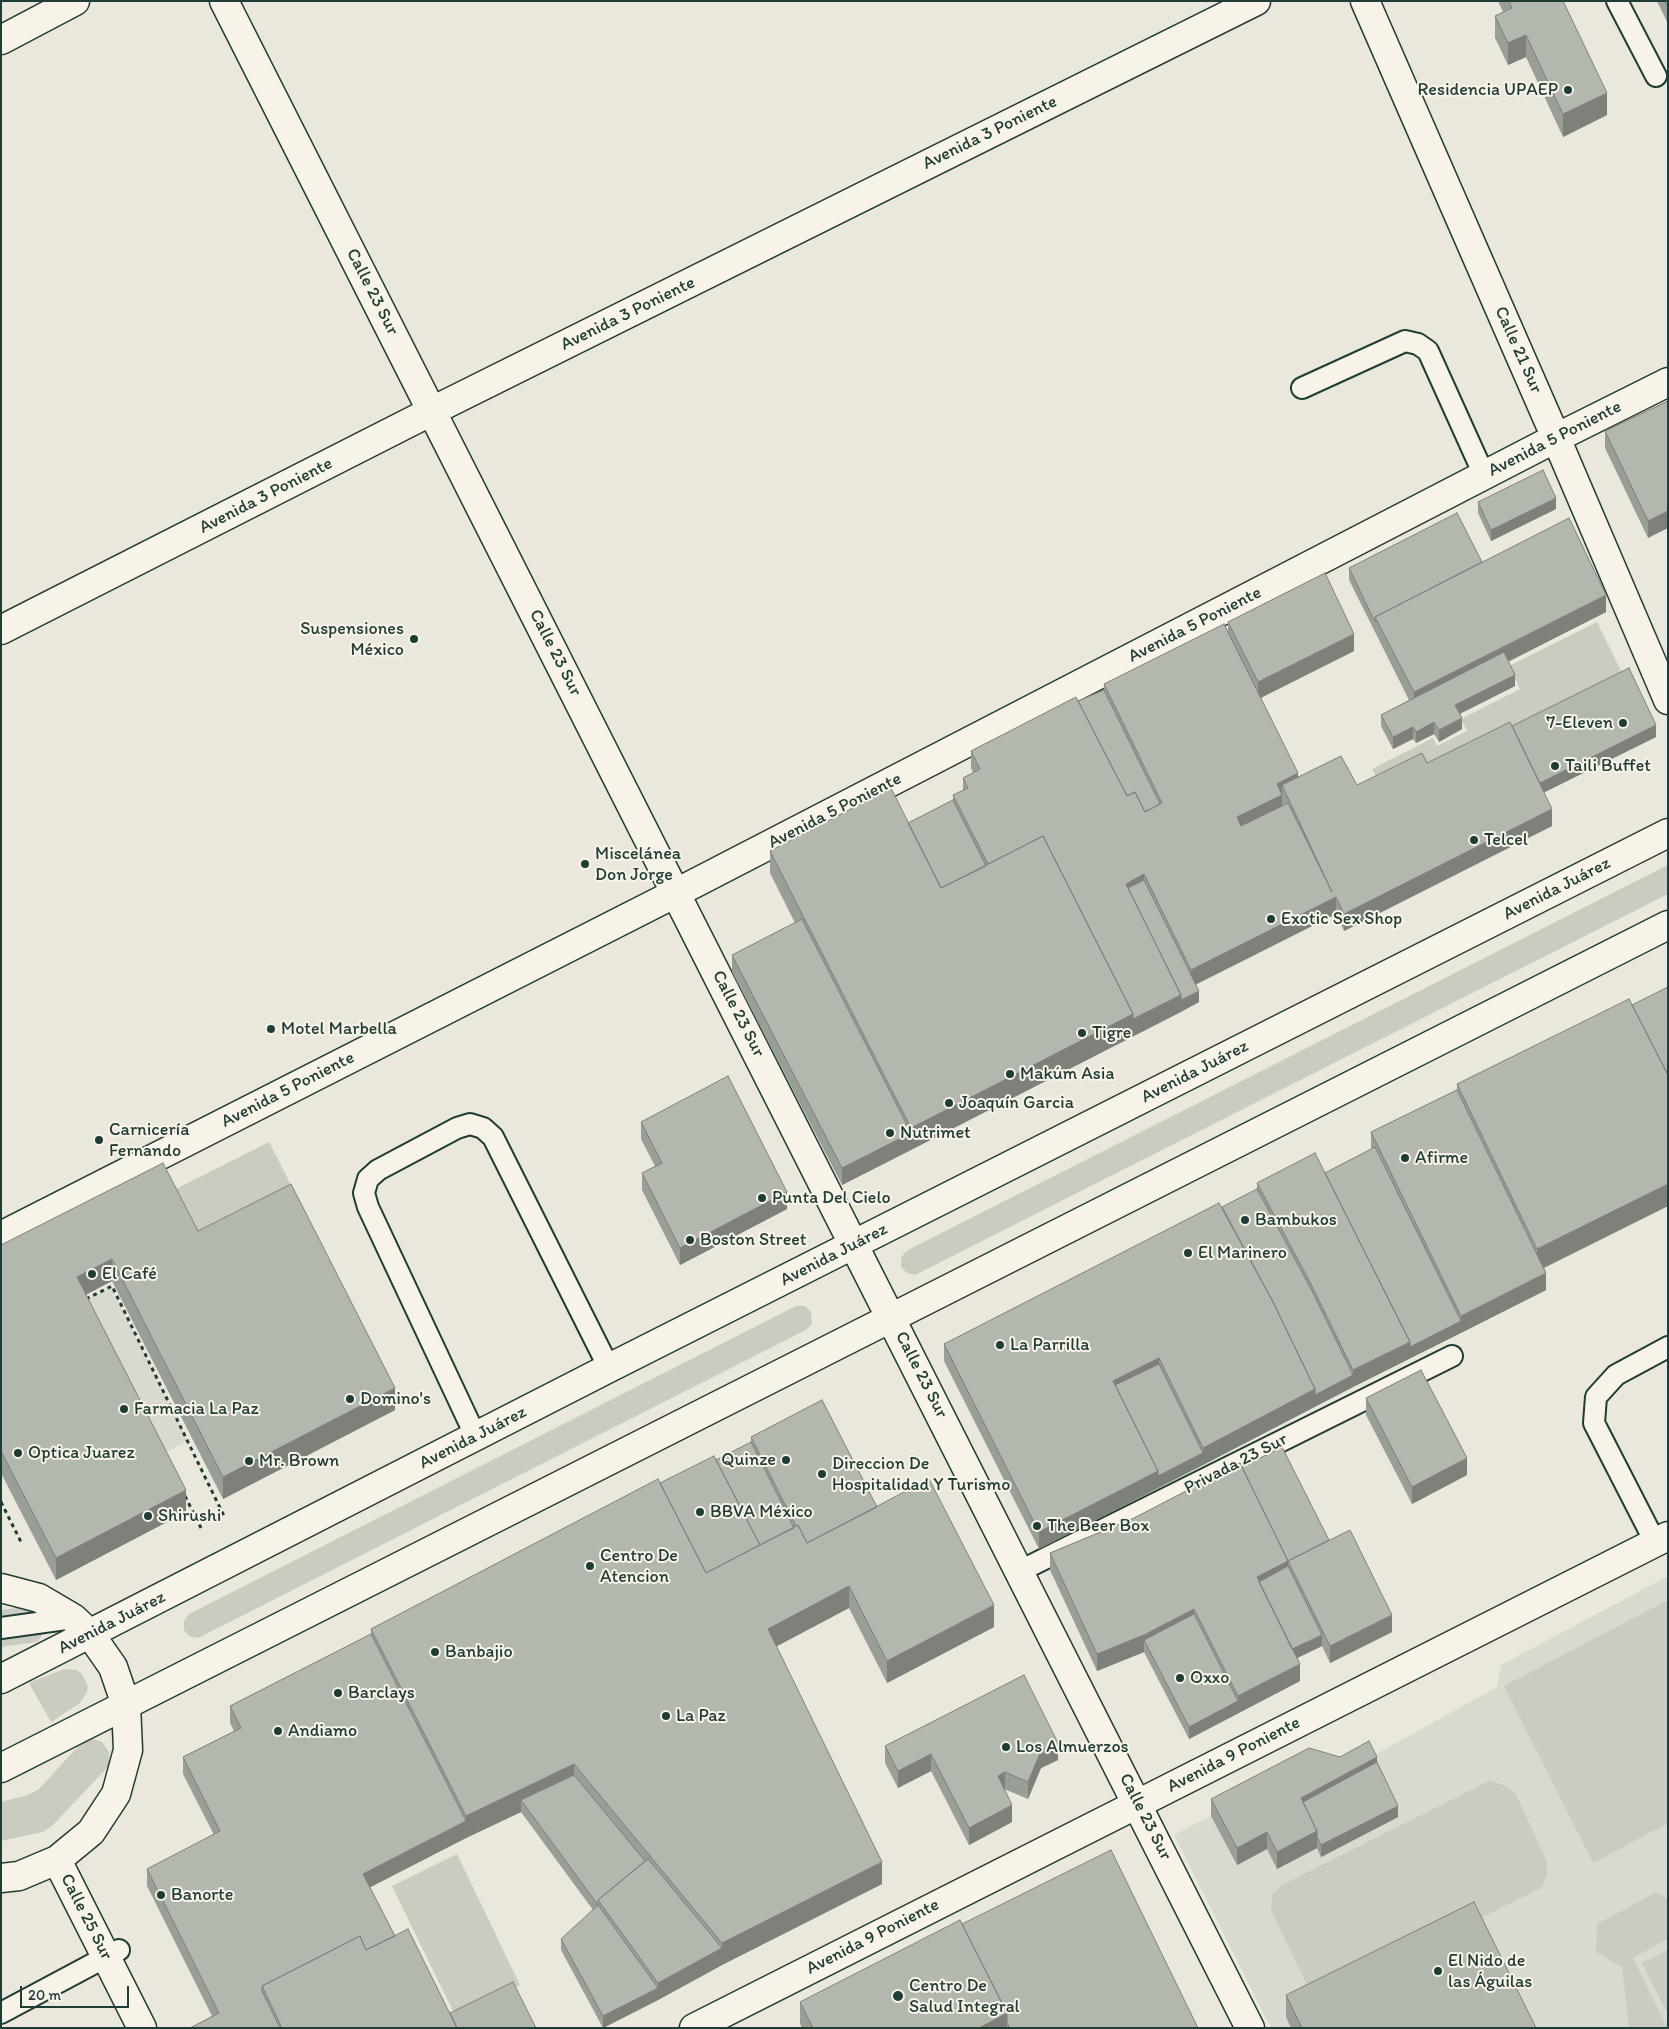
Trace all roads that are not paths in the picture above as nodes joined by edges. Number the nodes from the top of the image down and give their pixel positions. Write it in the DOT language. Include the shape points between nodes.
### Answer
graph roads {
  1 [pos="75,1"];
  2 [pos="224,1"];
  3 [pos="1256,1"];
  4 [pos="1365,1"];
  5 [pos="1617,1"];
  6 [pos="1,40"];
  7 [pos="1656,76"];
  8 [pos="1668,382"];
  9 [pos="1302,388"];
  10 [pos="432,411"];
  11 [pos="1556,438"];
  12 [pos="1484,475"];
  13 [pos="1,630"];
  14 [pos="1668,700"];
  15 [pos="1668,833"];
  16 [pos="676,893"];
  17 [pos="1668,925"];
  18 [pos="1,1236"];
  19 [pos="855,1245"];
  20 [pos="892,1318"];
  21 [pos="1668,1347"];
  22 [pos="1452,1356"];
  23 [pos="609,1368"];
  24 [pos="476,1436"];
  25 [pos="1661,1539"];
  26 [pos="1020,1572"];
  27 [pos="1,1588"];
  28 [pos="82,1626"];
  29 [pos="1,1628"];
  30 [pos="1,1679"];
  31 [pos="126,1705"];
  32 [pos="1,1768"];
  33 [pos="1138,1803"];
  34 [pos="57,1860"];
  35 [pos="1,1878"];
  36 [pos="112,1953"];
  37 [pos="1,2013"];
  38 [pos="142,2028"];
  39 [pos="694,2028"];
  40 [pos="1250,2028"];
  1 -- 6 [label="main road"];
  2 -- 10 [label="main road, Calle 23 Sur"];
  3 -- 10 [label="main road, Avenida 3 Poniente"];
  4 -- 11 [label="main road, Calle 21 Sur"];
  5 -- 7 [label="lane"];
  8 -- 11 [label="main road, Avenida 5 Poniente"];
  9 -- 12 [label="lane" via="1404,341 1418,344 1428,351"];
  10 -- 13 [label="main road, Avenida 3 Poniente"];
  10 -- 16 [label="main road, Calle 23 Sur"];
  11 -- 12 [label="main road, Avenida 5 Poniente"];
  11 -- 14 [label="main road, Calle 21 Sur"];
  12 -- 16 [label="main road, Avenida 5 Poniente"];
  15 -- 19 [label="main road, Avenida Juárez"];
  16 -- 18 [label="main road, Avenida 5 Poniente"];
  16 -- 19 [label="main road, Calle 23 Sur"];
  17 -- 20 [label="main road"];
  19 -- 20 [label="main road, Calle 23 Sur"];
  19 -- 23 [label="main road, Avenida Juárez"];
  20 -- 26 [label="main road, Calle 23 Sur"];
  20 -- 31 [label="main road"];
  21 -- 25 [label="lane" via="1616,1375 1596,1397 1594,1423"];
  22 -- 26 [label="lane, Privada 23 Sur"];
  23 -- 24 [label="main road, Avenida Juárez"];
  23 -- 24 [label="lane" via="493,1137 483,1128 470,1124 457,1128 378,1170 368,1180 364,1193"];
  24 -- 28 [label="main road, Avenida Juárez"];
  25 -- 33 [label="main road, Avenida 9 Poniente"];
  26 -- 33 [label="main road, Calle 23 Sur"];
  27 -- 28 [label="main road" via="39,1598"];
  28 -- 29 [label="lane"];
  28 -- 30 [label="main road, Avenida Juárez"];
  28 -- 31 [label="main road" via="113,1667"];
  31 -- 32 [label="main road"];
  31 -- 34 [label="main road" via="128,1750 116,1794 91,1832"];
  33 -- 39 [label="main road, Avenida 9 Poniente"];
  33 -- 40 [label="main road, Calle 23 Sur"];
  34 -- 35 [label="main road" via="19,1876"];
  34 -- 36 [label="main road, Calle 25 Sur"];
  36 -- 37 [label="lane"];
  36 -- 38 [label="main road, Calle 25 Sur"];
}
